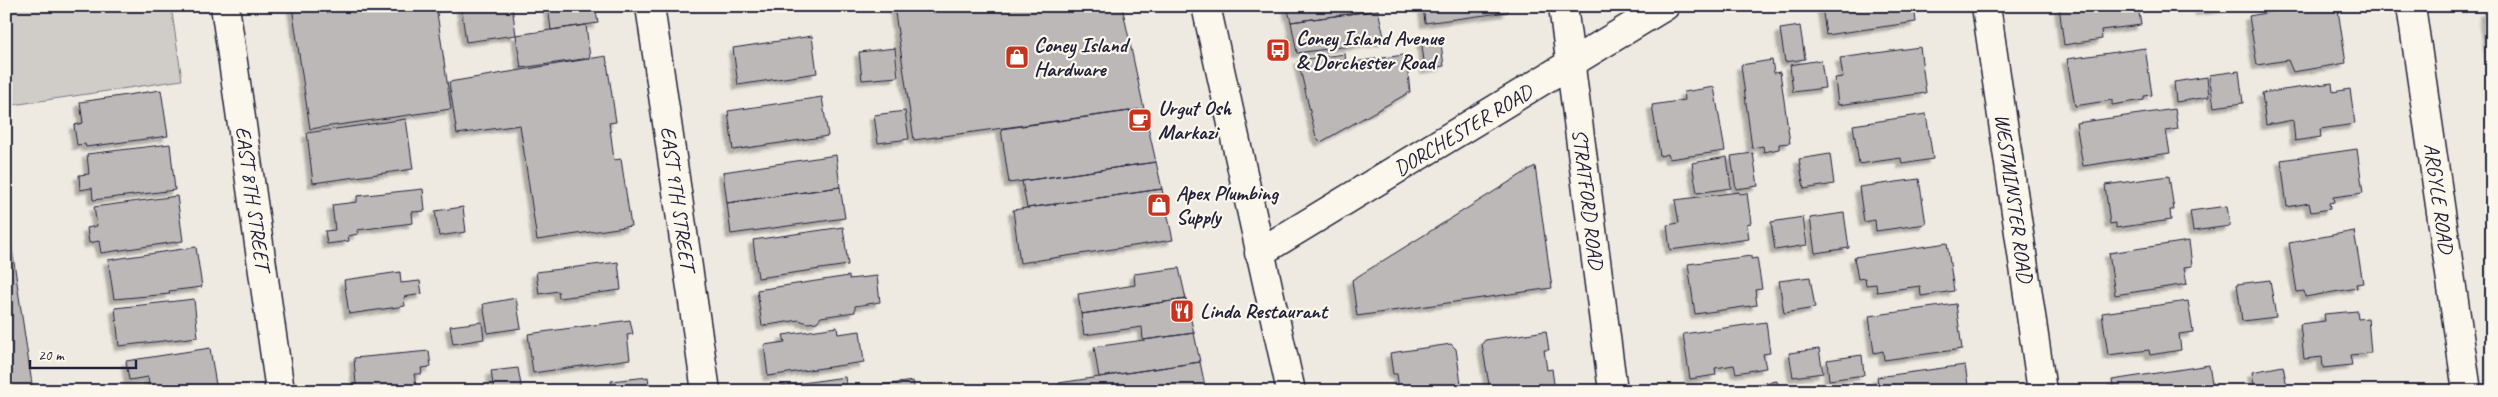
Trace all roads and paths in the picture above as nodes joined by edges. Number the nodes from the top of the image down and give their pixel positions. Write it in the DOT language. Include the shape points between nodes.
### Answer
graph roads {
  1 [pos="225,6"];
  2 [pos="650,6"];
  3 [pos="1206,6"];
  4 [pos="1563,6"];
  5 [pos="1665,6"];
  6 [pos="1986,6"];
  7 [pos="2411,6"];
  8 [pos="1570,66"];
  9 [pos="1259,253"];
  10 [pos="280,391"];
  11 [pos="706,391"];
  12 [pos="1291,391"];
  13 [pos="1613,391"];
  14 [pos="2042,391"];
  15 [pos="2467,391"];
  1 -- 10 [label="street, EAST 8TH STREET"];
  2 -- 11 [label="street, EAST 9TH STREET"];
  3 -- 9 [label="street"];
  4 -- 8 [label="street, STRATFORD ROAD"];
  5 -- 8 [label="street, DORCHESTER ROAD"];
  6 -- 14 [label="street, WESTMINSTER ROAD"];
  7 -- 15 [label="street, ARGYLE ROAD"];
  8 -- 9 [label="street, DORCHESTER ROAD"];
  8 -- 13 [label="street, STRATFORD ROAD"];
  9 -- 12 [label="street"];
}
